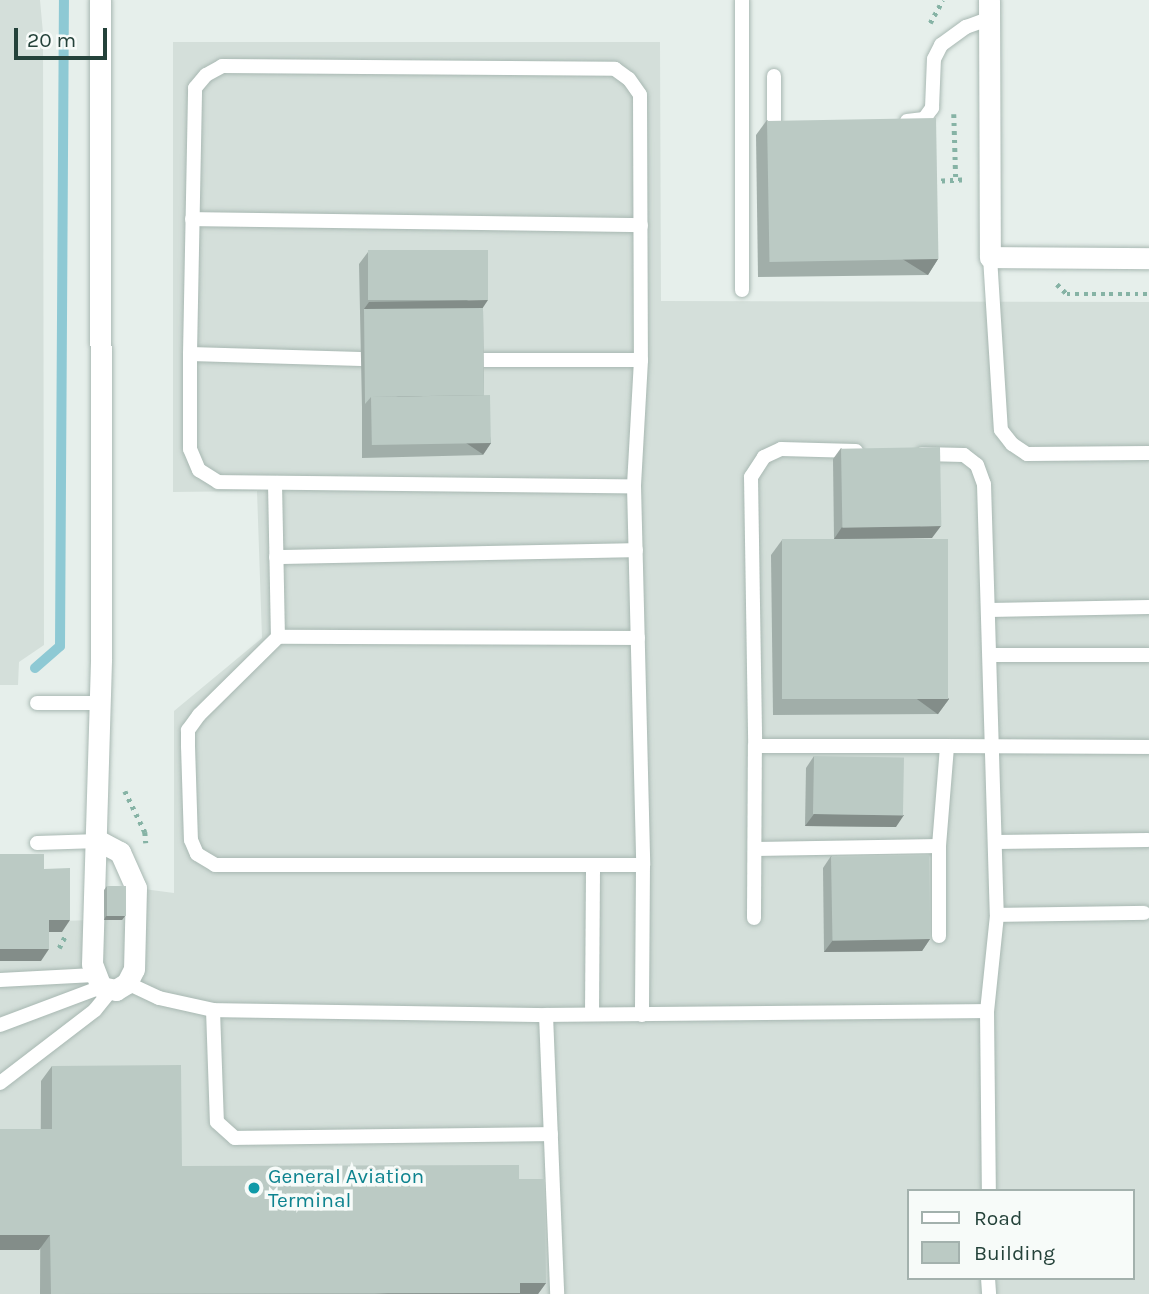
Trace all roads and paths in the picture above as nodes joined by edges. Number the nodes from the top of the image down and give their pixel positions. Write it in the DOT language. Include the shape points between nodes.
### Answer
graph roads {
  1 [pos="100,0"];
  2 [pos="742,0"];
  3 [pos="988,9"];
  4 [pos="774,76"];
  5 [pos="794,121"];
  6 [pos="892,121"];
  7 [pos="956,180"];
  8 [pos="930,187"];
  9 [pos="192,219"];
  10 [pos="641,225"];
  11 [pos="990,257"];
  12 [pos="1149,257"];
  13 [pos="743,290"];
  14 [pos="1067,294"];
  15 [pos="1149,294"];
  16 [pos="190,354"];
  17 [pos="361,359"];
  18 [pos="481,360"];
  19 [pos="641,360"];
  20 [pos="872,452"];
  21 [pos="912,453"];
  22 [pos="1149,453"];
  23 [pos="275,483"];
  24 [pos="634,486"];
  25 [pos="636,550"];
  26 [pos="276,558"];
  27 [pos="1149,607"];
  28 [pos="989,610"];
  29 [pos="278,637"];
  30 [pos="638,638"];
  31 [pos="991,655"];
  32 [pos="1149,655"];
  33 [pos="37,703"];
  34 [pos="98,704"];
  35 [pos="755,746"];
  36 [pos="947,746"];
  37 [pos="992,747"];
  38 [pos="1149,747"];
  39 [pos="1148,840"];
  40 [pos="99,841"];
  41 [pos="996,842"];
  42 [pos="37,843"];
  43 [pos="939,846"];
  44 [pos="755,849"];
  45 [pos="643,865"];
  46 [pos="593,866"];
  47 [pos="1144,913"];
  48 [pos="997,915"];
  49 [pos="754,918"];
  50 [pos="939,936"];
  51 [pos="0,980"];
  52 [pos="108,984"];
  53 [pos="213,1010"];
  54 [pos="987,1010"];
  55 [pos="592,1014"];
  56 [pos="546,1015"];
  57 [pos="642,1015"];
  58 [pos="0,1025"];
  59 [pos="0,1083"];
  60 [pos="551,1134"];
  61 [pos="989,1189"];
  62 [pos="557,1294"];
  1 -- 34 [label="street"];
  2 -- 13 [label="lane"];
  3 -- 6 [label="lane" via="941,45 934,59 929,115 917,121"];
  3 -- 11 [label="street"];
  4 -- 5 [label="lane" via="773,125"];
  7 -- 8 [label="path" via="935,180"];
  9 -- 10 [label="lane"];
  9 -- 10 [label="lane" via="195,88 222,66 615,69 640,95"];
  9 -- 16 [label="lane"];
  10 -- 19 [label="lane"];
  11 -- 12 [label="street"];
  11 -- 22 [label="lane" via="1002,430 1013,444 1027,454"];
  14 -- 15 [label="path"];
  16 -- 17 [label="lane"];
  16 -- 23 [label="lane" via="190,449 199,470 218,482"];
  18 -- 19 [label="lane"];
  19 -- 24 [label="lane"];
  20 -- 35 [label="lane" via="781,449 764,457 751,477"];
  21 -- 28 [label="lane" via="964,455 976,465 984,484"];
  23 -- 24 [label="lane"];
  23 -- 26 [label="lane"];
  24 -- 25 [label="lane"];
  25 -- 26 [label="lane"];
  25 -- 30 [label="lane"];
  26 -- 29 [label="lane"];
  27 -- 28 [label="lane"];
  28 -- 31 [label="lane"];
  29 -- 30 [label="lane"];
  29 -- 46 [label="lane" via="188,730 191,840 197,854 215,865"];
  30 -- 45 [label="lane"];
  31 -- 32 [label="lane"];
  31 -- 37 [label="lane"];
  33 -- 34 [label="lane"];
  34 -- 40 [label="street"];
  35 -- 36 [label="lane"];
  35 -- 44 [label="lane"];
  36 -- 37 [label="lane"];
  36 -- 43 [label="lane"];
  37 -- 38 [label="lane"];
  37 -- 41 [label="lane"];
  39 -- 41 [label="lane"];
  40 -- 42 [label="lane"];
  40 -- 52 [label="street" via="91,866"];
  40 -- 52 [label="street" via="120,852 136,888 134,969"];
  41 -- 48 [label="lane"];
  43 -- 44 [label="lane"];
  43 -- 50 [label="lane"];
  44 -- 49 [label="lane"];
  45 -- 46 [label="lane"];
  45 -- 57 [label="lane"];
  46 -- 55 [label="lane"];
  47 -- 48 [label="lane"];
  48 -- 54 [label="lane"];
  51 -- 52 [label="lane"];
  52 -- 53 [label="lane"];
  52 -- 58 [label="lane"];
  52 -- 59 [label="lane" via="95,1010"];
  53 -- 56 [label="lane"];
  53 -- 60 [label="lane" via="217,1122 236,1138"];
  54 -- 57 [label="lane"];
  54 -- 61 [label="lane"];
  55 -- 56 [label="lane"];
  55 -- 57 [label="lane"];
  56 -- 60 [label="lane"];
  60 -- 62 [label="lane"];
}
